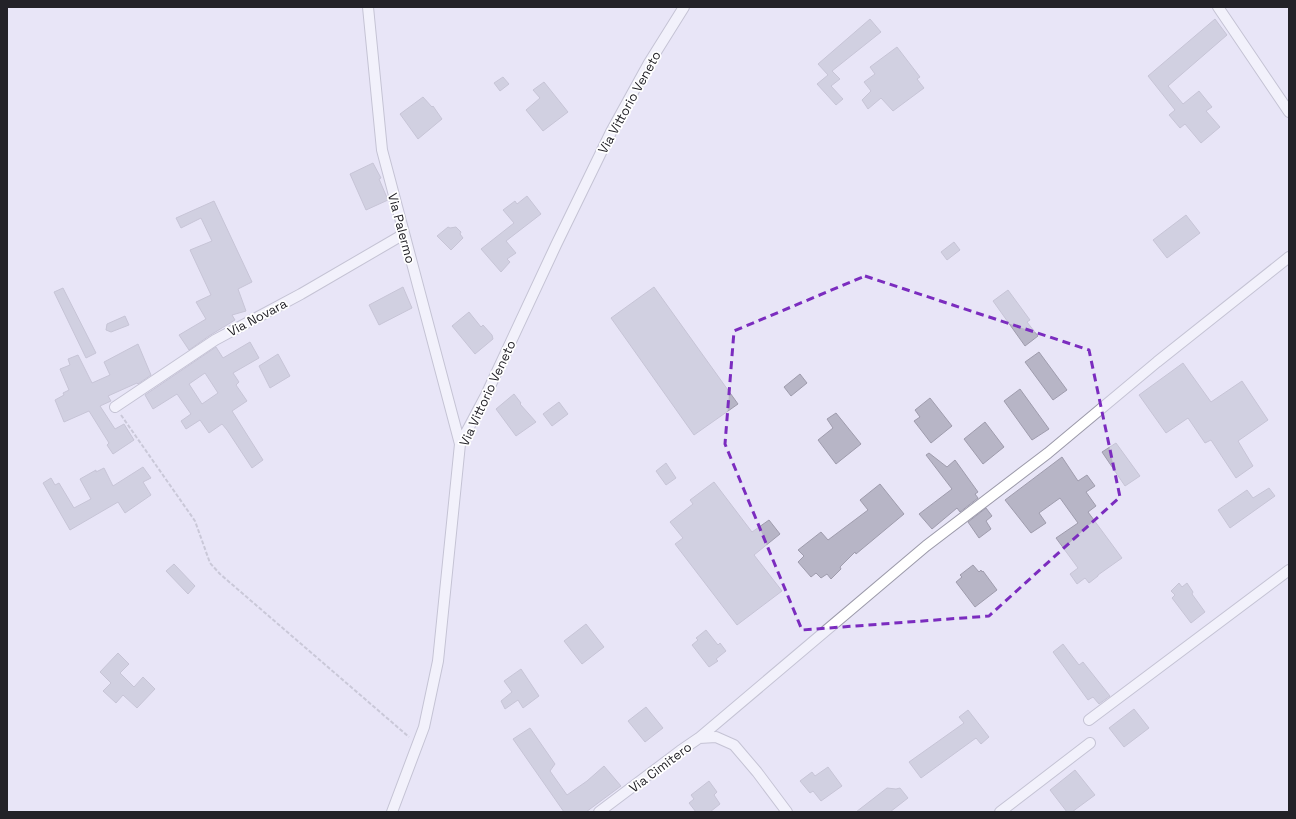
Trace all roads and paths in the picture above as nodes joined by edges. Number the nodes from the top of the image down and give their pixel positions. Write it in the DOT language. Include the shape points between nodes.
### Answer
graph roads {
  1 [pos="368,7"];
  2 [pos="684,7"];
  3 [pos="1218,7"];
  4 [pos="1289,112"];
  5 [pos="404,234"];
  6 [pos="1289,256"];
  7 [pos="115,407"];
  8 [pos="460,444"];
  9 [pos="1289,570"];
  10 [pos="1089,720"];
  11 [pos="699,738"];
  12 [pos="1090,743"];
  13 [pos="417,744"];
  14 [pos="392,812"];
  15 [pos="599,812"];
  16 [pos="787,812"];
  17 [pos="1000,812"];
  1 -- 5 [label="street, Via Palermo" via="382,150"];
  2 -- 8 [label="street, Via Vittorio Veneto" via="649,63 612,132"];
  3 -- 4 [label="street"];
  5 -- 7 [label="street, Via Novara" via="215,340"];
  5 -- 8 [label="street, Via Palermo"];
  6 -- 11 [label="street" via="1048,453 926,546"];
  7 -- 13 [label="path" via="195,521 210,563"];
  8 -- 13 [label="street, Via Vittorio Veneto" via="438,661 424,726"];
  9 -- 10 [label="street"];
  11 -- 15 [label="street, Via Cimitero"];
  11 -- 16 [label="street, Via Cimitero" via="716,737 734,745"];
  12 -- 17 [label="street"];
  13 -- 14 [label="street, Via Vittorio Veneto"];
}
